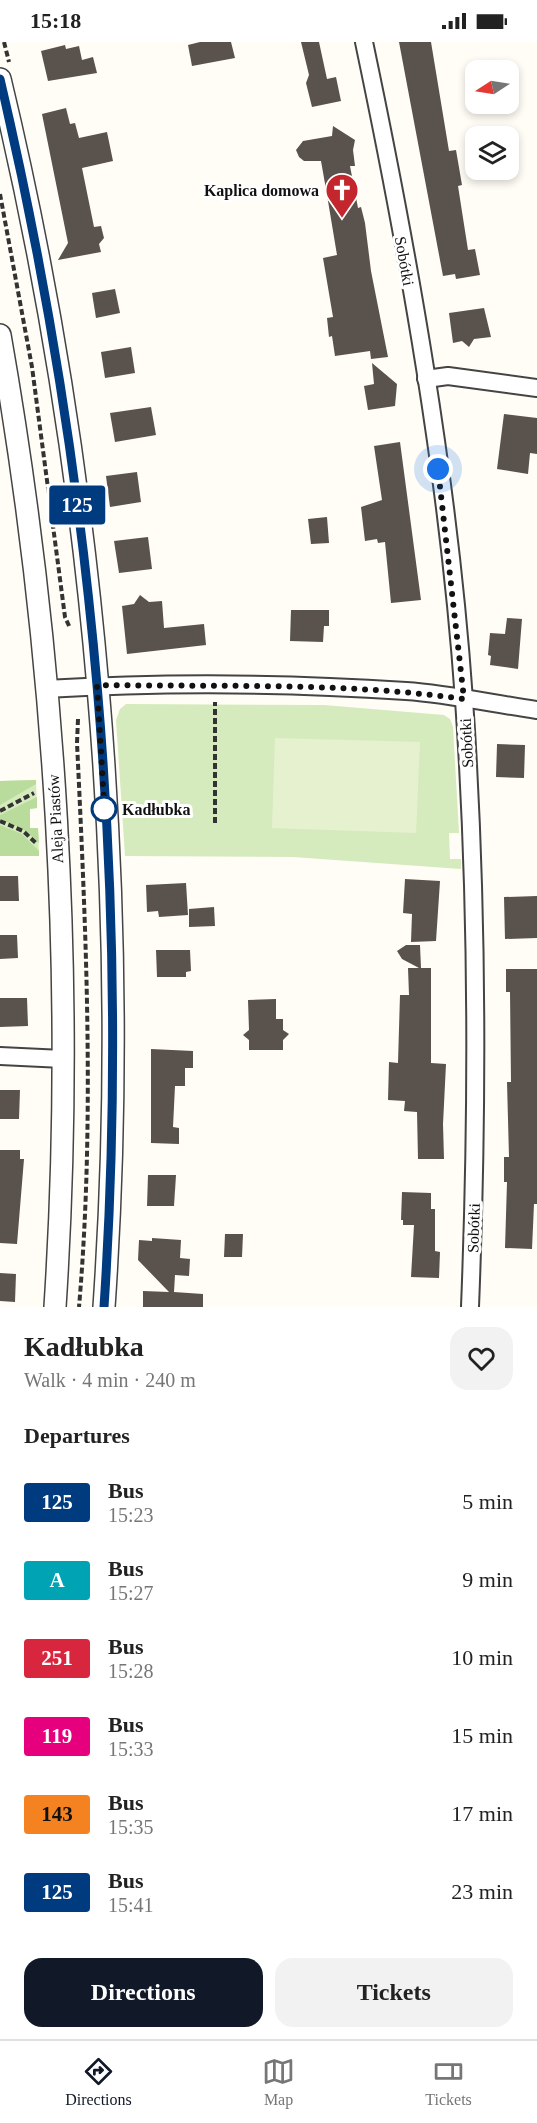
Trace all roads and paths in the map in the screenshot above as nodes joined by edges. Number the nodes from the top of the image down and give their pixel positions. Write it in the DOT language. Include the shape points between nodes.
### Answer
graph roads {
  1 [pos="364,42"];
  2 [pos="0,79"];
  3 [pos="0,335"];
  4 [pos="426,379"];
  5 [pos="537,388"];
  6 [pos="97,685"];
  7 [pos="45,689"];
  8 [pos="464,699"];
  9 [pos="215,701"];
  10 [pos="537,710"];
  11 [pos="53,789"];
  12 [pos="0,810"];
  13 [pos="0,821"];
  14 [pos="215,823"];
  15 [pos="44,850"];
  16 [pos="0,1056"];
  17 [pos="63,1059"];
  18 [pos="55,1307"];
  19 [pos="104,1307"];
  20 [pos="470,1307"];
  1 -- 4 [label="street, Sobótki"];
  2 -- 6 [label="street" via="55,350 78,508"];
  3 -- 7 [label="street, Aleja Piastów" via="26,504"];
  4 -- 5 [label="street" via="448,376"];
  4 -- 8 [label="street, Sobótki"];
  6 -- 7 [label="street"];
  6 -- 8 [label="street" via="396,690"];
  6 -- 19 [label="street" via="113,1037"];
  7 -- 11 [label="street, Aleja Piastów"];
  8 -- 10 [label="street"];
  8 -- 20 [label="street, Sobótki" via="476,923 476,1149"];
  9 -- 14 [label="path"];
  11 -- 12 [label="path" via="41,790"];
  11 -- 17 [label="street, Aleja Piastów"];
  13 -- 15 [label="path" via="23,831"];
  16 -- 17 [label="street"];
  17 -- 18 [label="street, Aleja Piastów"];
}
